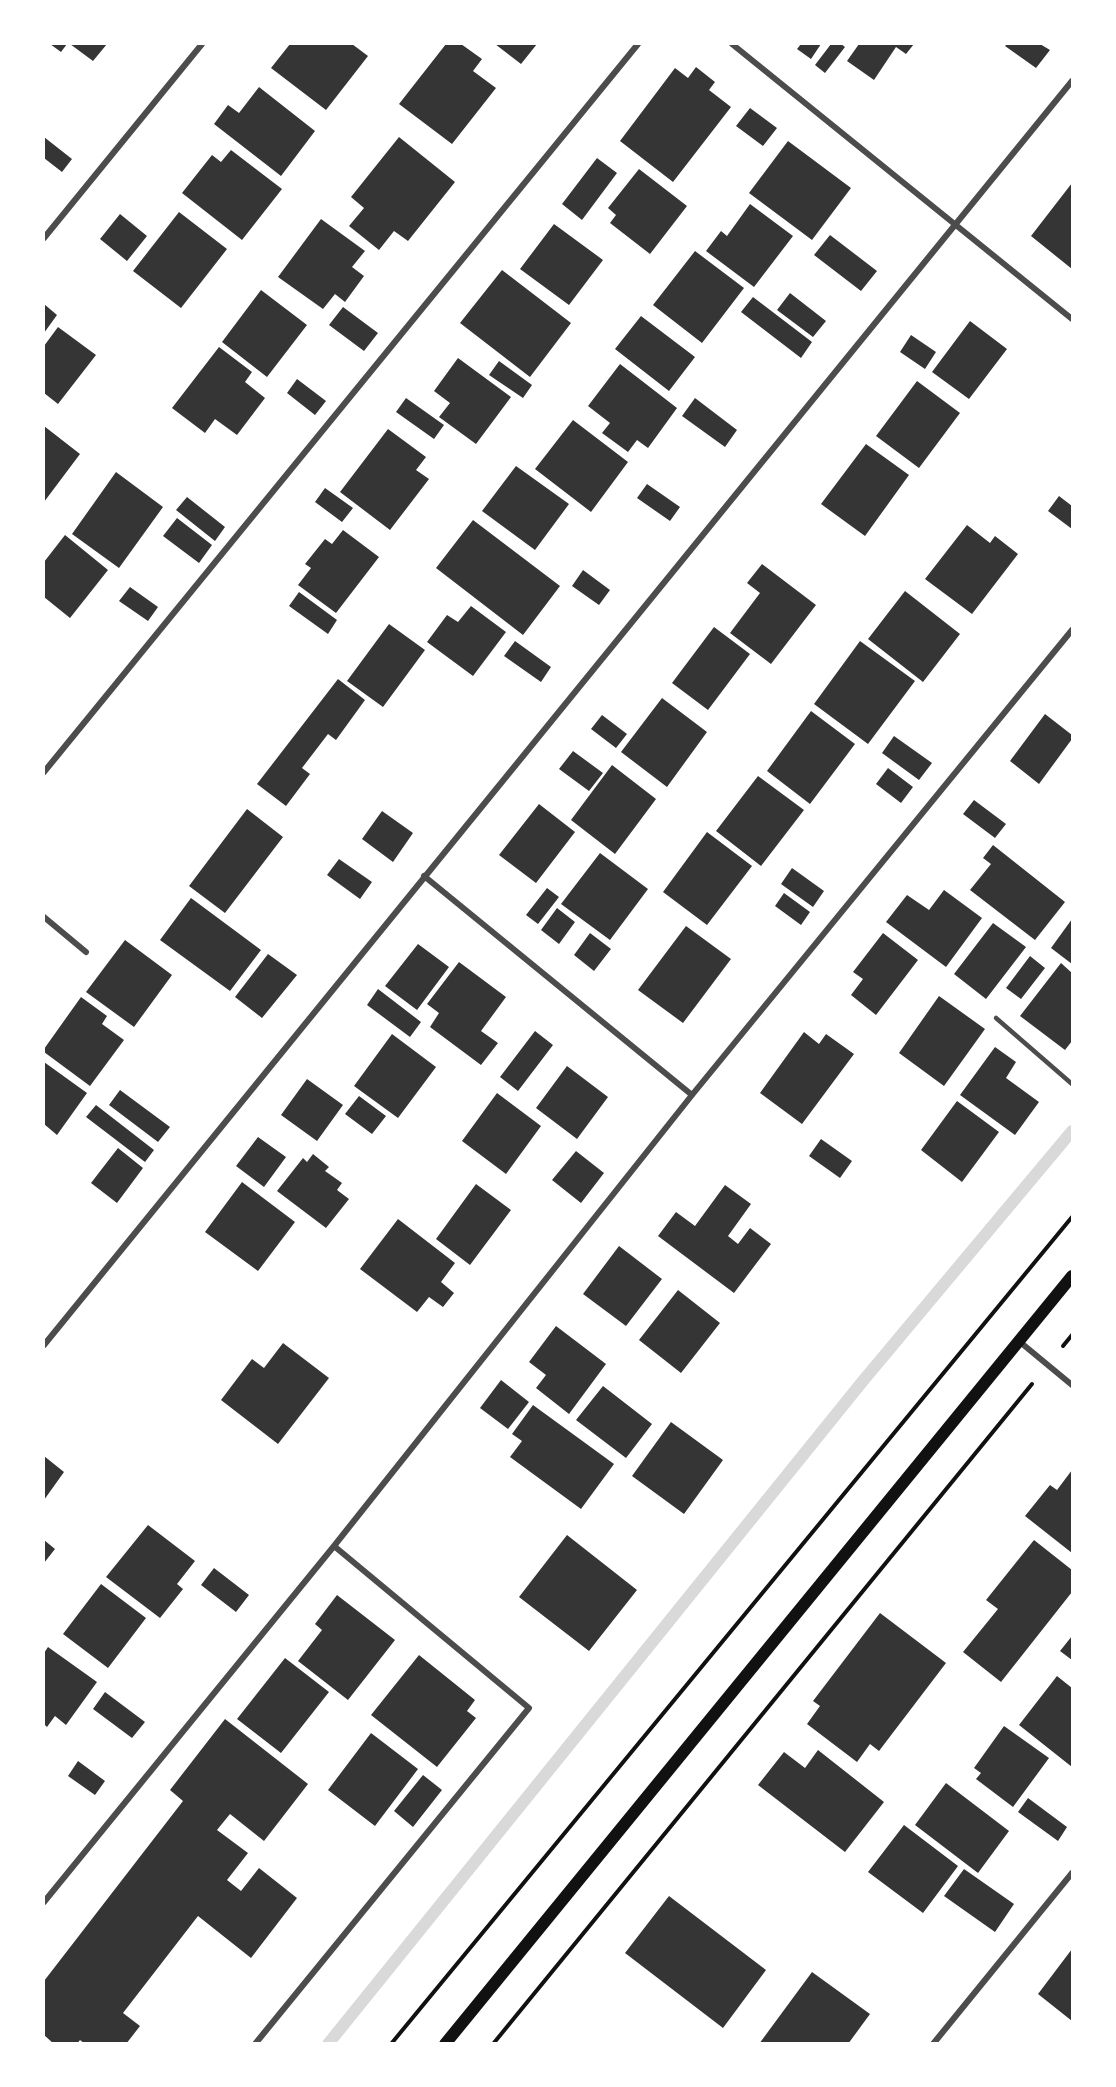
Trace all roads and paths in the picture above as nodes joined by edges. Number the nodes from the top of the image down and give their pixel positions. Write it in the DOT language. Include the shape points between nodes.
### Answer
graph roads {
  1 [pos="202,44"];
  2 [pos="638,44"];
  3 [pos="732,44"];
  4 [pos="1072,81"];
  5 [pos="956,225"];
  6 [pos="44,238"];
  7 [pos="1072,319"];
  8 [pos="1072,630"];
  9 [pos="44,772"];
  10 [pos="424,876"];
  11 [pos="44,917"];
  12 [pos="86,952"];
  13 [pos="996,1018"];
  14 [pos="1072,1084"];
  15 [pos="692,1095"];
  16 [pos="1072,1217"];
  17 [pos="1072,1276"];
  18 [pos="1072,1335"];
  19 [pos="1020,1342"];
  20 [pos="44,1345"];
  21 [pos="1058,1353"];
  22 [pos="1035,1381"];
  23 [pos="1072,1385"];
  24 [pos="334,1546"];
  25 [pos="1072,1873"];
  26 [pos="44,1902"];
  27 [pos="255,2043"];
  28 [pos="391,2043"];
  29 [pos="445,2043"];
  30 [pos="493,2043"];
  31 [pos="933,2043"];
  1 -- 6 [label="street"];
  2 -- 9 [label="street"];
  3 -- 5 [label="street"];
  4 -- 5 [label="street"];
  5 -- 7 [label="street"];
  5 -- 10 [label="street"];
  8 -- 15 [label="street"];
  10 -- 15 [label="street"];
  10 -- 20 [label="street"];
  11 -- 12 [label="street"];
  13 -- 14 [label="lane"];
  15 -- 24 [label="street"];
  16 -- 28 [label="path"];
  17 -- 19 [label="main road"];
  18 -- 21 [label="path"];
  19 -- 23 [label="street"];
  19 -- 29 [label="main road"];
  22 -- 30 [label="path"];
  24 -- 26 [label="street"];
  24 -- 27 [label="street" via="529,1708"];
  25 -- 31 [label="street"];
}
